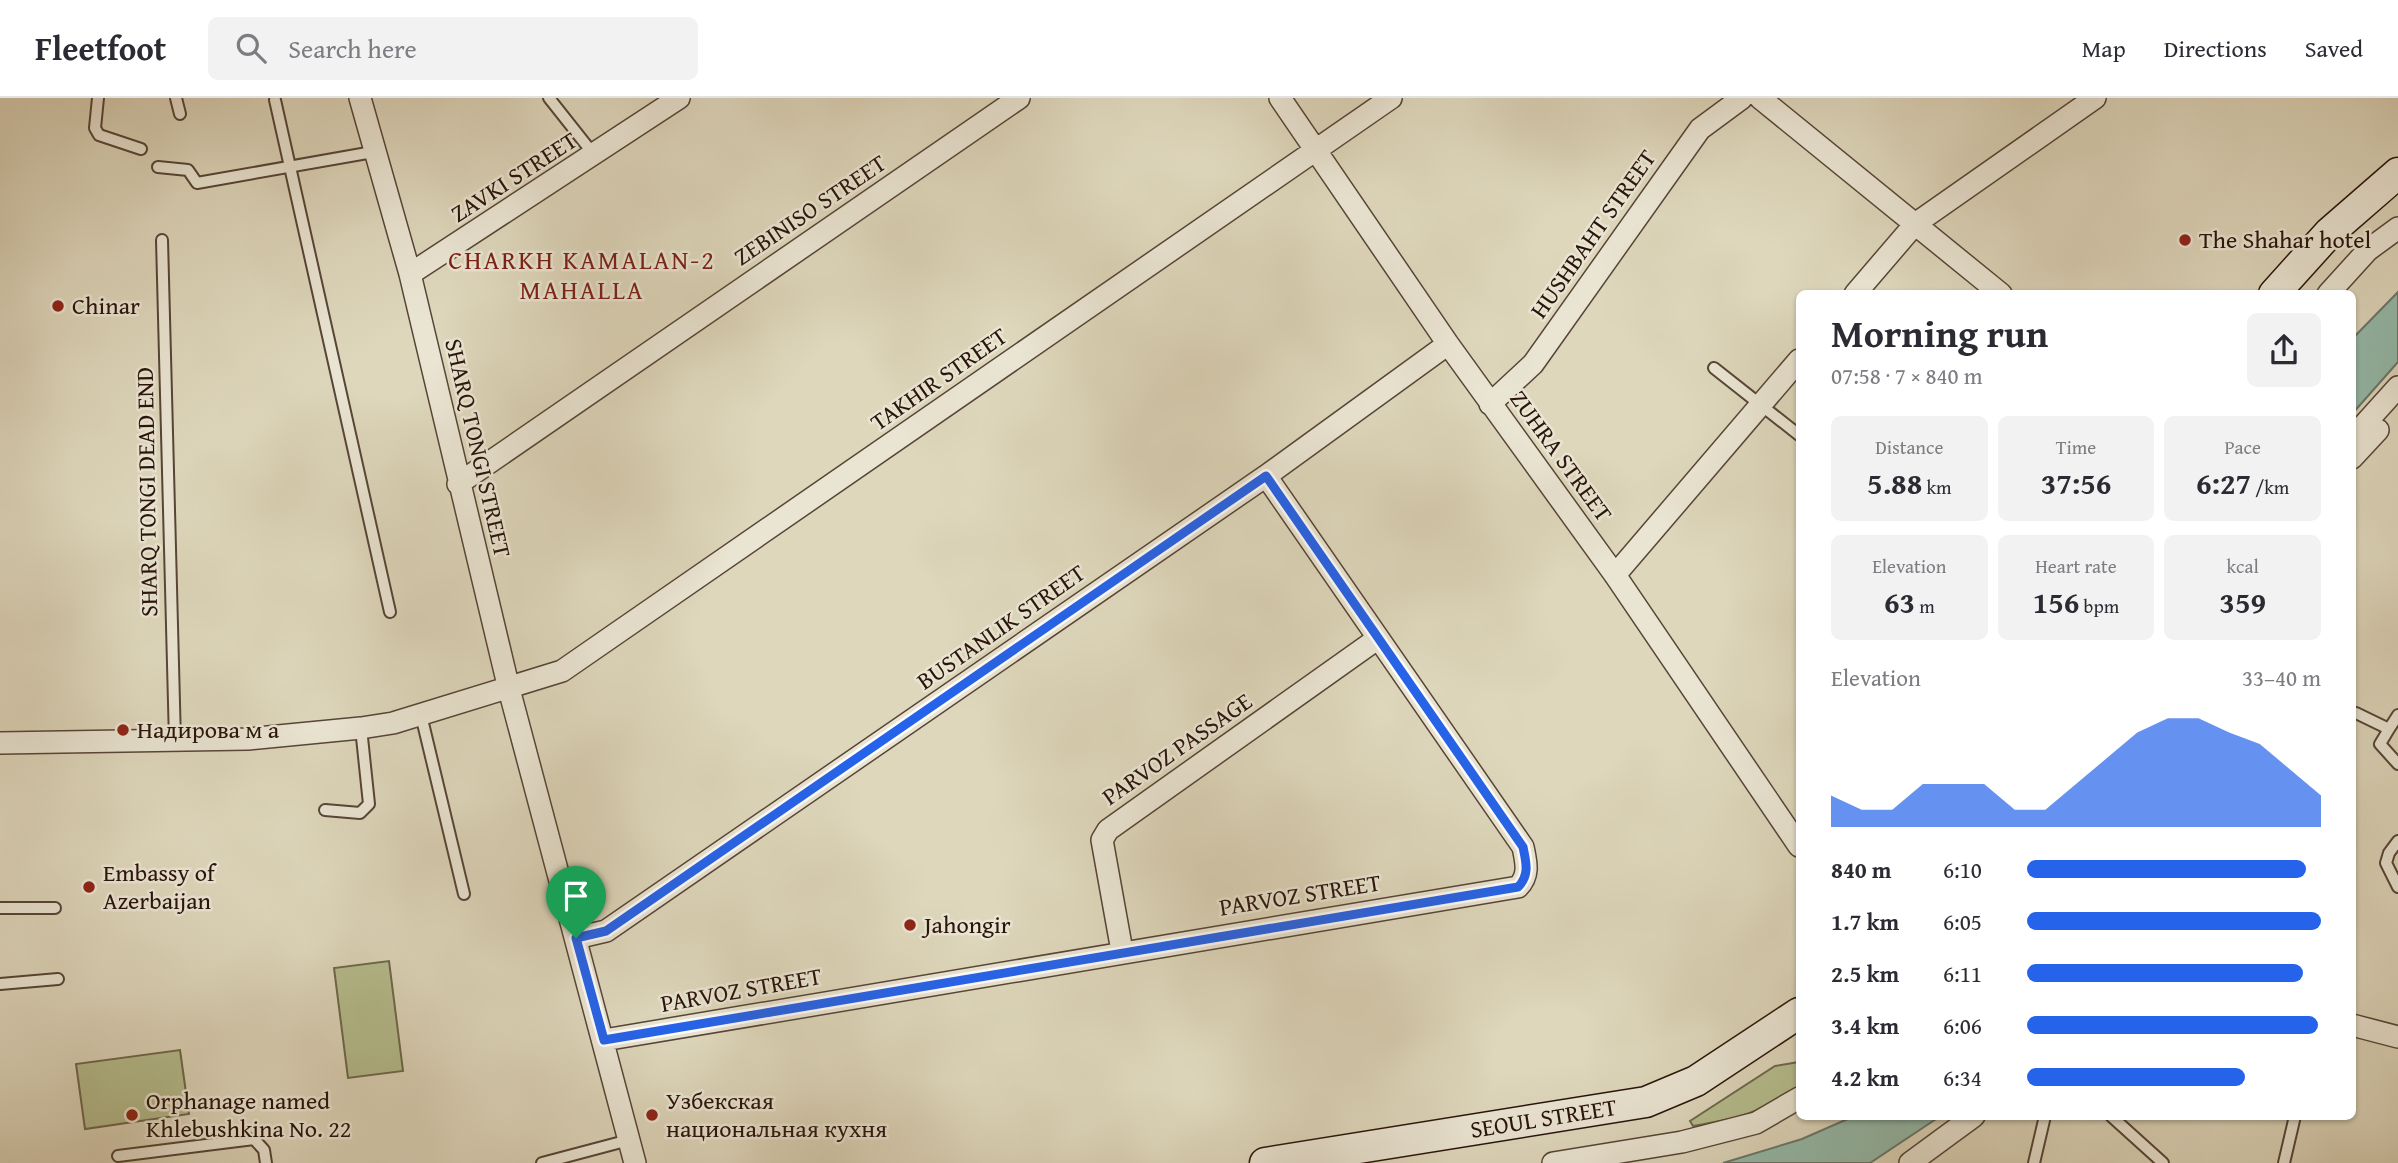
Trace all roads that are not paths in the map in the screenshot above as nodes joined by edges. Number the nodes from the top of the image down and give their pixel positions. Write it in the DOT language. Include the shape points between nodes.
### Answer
graph roads {
  1 [pos="98,98"];
  2 [pos="176,98"];
  3 [pos="360,98"];
  4 [pos="549,98"];
  5 [pos="679,98"];
  6 [pos="1019,98"];
  7 [pos="1280,98"];
  8 [pos="1391,98"];
  9 [pos="1742,98"];
  10 [pos="1760,98"];
  11 [pos="2095,98"];
  12 [pos="275,100"];
  13 [pos="180,114"];
  14 [pos="141,149"];
  15 [pos="1316,150"];
  16 [pos="373,152"];
  17 [pos="595,156"];
  18 [pos="291,165"];
  19 [pos="158,167"];
  20 [pos="2398,173"];
  21 [pos="2398,194"];
  22 [pos="1914,224"];
  23 [pos="2398,228"];
  24 [pos="162,240"];
  25 [pos="410,274"];
  26 [pos="1858,290"];
  27 [pos="1996,290"];
  28 [pos="2278,290"];
  29 [pos="2301,290"];
  30 [pos="2332,290"];
  31 [pos="1448,344"];
  32 [pos="1796,363"];
  33 [pos="1714,368"];
  34 [pos="2398,387"];
  35 [pos="1490,404"];
  36 [pos="1760,405"];
  37 [pos="2398,407"];
  38 [pos="1796,433"];
  39 [pos="2356,434"];
  40 [pos="2356,454"];
  41 [pos="1266,476"];
  42 [pos="458,484"];
  43 [pos="1615,575"];
  44 [pos="390,612"];
  45 [pos="1377,639"];
  46 [pos="509,689"];
  47 [pos="2356,713"];
  48 [pos="421,715"];
  49 [pos="2398,715"];
  50 [pos="361,728"];
  51 [pos="2389,729"];
  52 [pos="175,741"];
  53 [pos="0,743"];
  54 [pos="2398,764"];
  55 [pos="325,810"];
  56 [pos="2398,841"];
  57 [pos="1796,842"];
  58 [pos="2398,887"];
  59 [pos="464,894"];
  60 [pos="0,908"];
  61 [pos="55,908"];
  62 [pos="576,938"];
  63 [pos="1122,951"];
  64 [pos="58,979"];
  65 [pos="0,984"];
  66 [pos="1796,1015"];
  67 [pos="2356,1026"];
  68 [pos="1796,1037"];
  69 [pos="2398,1037"];
  70 [pos="604,1040"];
  71 [pos="1796,1100"];
  72 [pos="1969,1120"];
  73 [pos="2044,1120"];
  74 [pos="2115,1120"];
  75 [pos="2294,1120"];
  76 [pos="629,1140"];
  77 [pos="118,1156"];
  78 [pos="266,1163"];
  79 [pos="542,1163"];
  80 [pos="635,1163"];
  81 [pos="1265,1163"];
  82 [pos="1388,1163"];
  83 [pos="1553,1163"];
  84 [pos="1910,1163"];
  85 [pos="2034,1163"];
  86 [pos="2163,1163"];
  87 [pos="2284,1163"];
  1 -- 14 [label="lane" via="95,128 99,135"];
  2 -- 13 [label="lane"];
  3 -- 16 [label="street, SHARQ TONGI STREET"];
  4 -- 17 [label="lane"];
  5 -- 17 [label="street, ZAVKI STREET"];
  6 -- 42 [label="street, ZEBINISO STREET"];
  7 -- 15 [label="street, ZUHRA STREET"];
  8 -- 15 [label="street, TAKHIR STREET"];
  9 -- 35 [label="street, HUSHBAHT STREET" via="1700,129 1533,364"];
  10 -- 22 [label="street"];
  11 -- 22 [label="street"];
  12 -- 18 [label="lane"];
  15 -- 31 [label="street, ZUHRA STREET"];
  15 -- 46 [label="street, TAKHIR STREET" via="562,671"];
  16 -- 18 [label="lane"];
  16 -- 25 [label="street, SHARQ TONGI STREET"];
  17 -- 25 [label="street, ZAVKI STREET"];
  18 -- 19 [label="lane" via="197,183 188,170"];
  18 -- 44 [label="lane"];
  20 -- 28 [label="main road" via="2329,233"];
  21 -- 29 [label="main road" via="2342,243"];
  22 -- 26 [label="street"];
  22 -- 27 [label="street"];
  23 -- 30 [label="street" via="2368,250"];
  24 -- 52 [label="lane, SHARQ TONGI DEAD END"];
  25 -- 42 [label="street, SHARQ TONGI STREET"];
  31 -- 35 [label="street, ZUHRA STREET"];
  31 -- 41 [label="street, BUSTANLIK STREET"];
  32 -- 36 [label="street"];
  33 -- 36 [label="lane"];
  34 -- 39 [label="street"];
  35 -- 43 [label="street, ZUHRA STREET"];
  36 -- 38 [label="lane"];
  36 -- 43 [label="street"];
  37 -- 40 [label="street"];
  41 -- 45 [label="street, PARVOZ STREET"];
  41 -- 62 [label="street, BUSTANLIK STREET" via="606,931"];
  42 -- 46 [label="street, SHARQ TONGI STREET"];
  43 -- 57 [label="street, ZUHRA STREET"];
  45 -- 63 [label="street, PARVOZ PASSAGE" via="1108,830 1102,840"];
  45 -- 63 [label="street, PARVOZ STREET" via="1523,847 1525,879 1518,887"];
  46 -- 48 [label="street"];
  46 -- 62 [label="street, SHARQ TONGI STREET"];
  47 -- 51 [label="lane"];
  48 -- 50 [label="street"];
  48 -- 59 [label="lane"];
  49 -- 51 [label="lane"];
  50 -- 52 [label="street"];
  50 -- 55 [label="lane" via="369,804 360,813"];
  51 -- 54 [label="lane" via="2380,744"];
  52 -- 53 [label="street"];
  56 -- 58 [label="lane" via="2386,863"];
  60 -- 61 [label="lane"];
  62 -- 70 [label="street, SHARQ TONGI STREET"];
  63 -- 70 [label="street, PARVOZ STREET"];
  64 -- 65 [label="lane"];
  66 -- 81 [label="main road, SEOUL STREET" via="1696,1081 1646,1102"];
  67 -- 69 [label="street"];
  68 -- 82 [label="main road, SEOUL STREET" via="1718,1088 1653,1120"];
  70 -- 76 [label="street, SHARQ TONGI STREET"];
  71 -- 83 [label="street" via="1756,1123 1682,1142"];
  72 -- 84 [label="street"];
  73 -- 85 [label="lane"];
  74 -- 86 [label="lane"];
  75 -- 87 [label="lane"];
  76 -- 79 [label="lane"];
  76 -- 80 [label="street, SHARQ TONGI STREET"];
  77 -- 78 [label="lane" via="254,1139 264,1150"];
}
